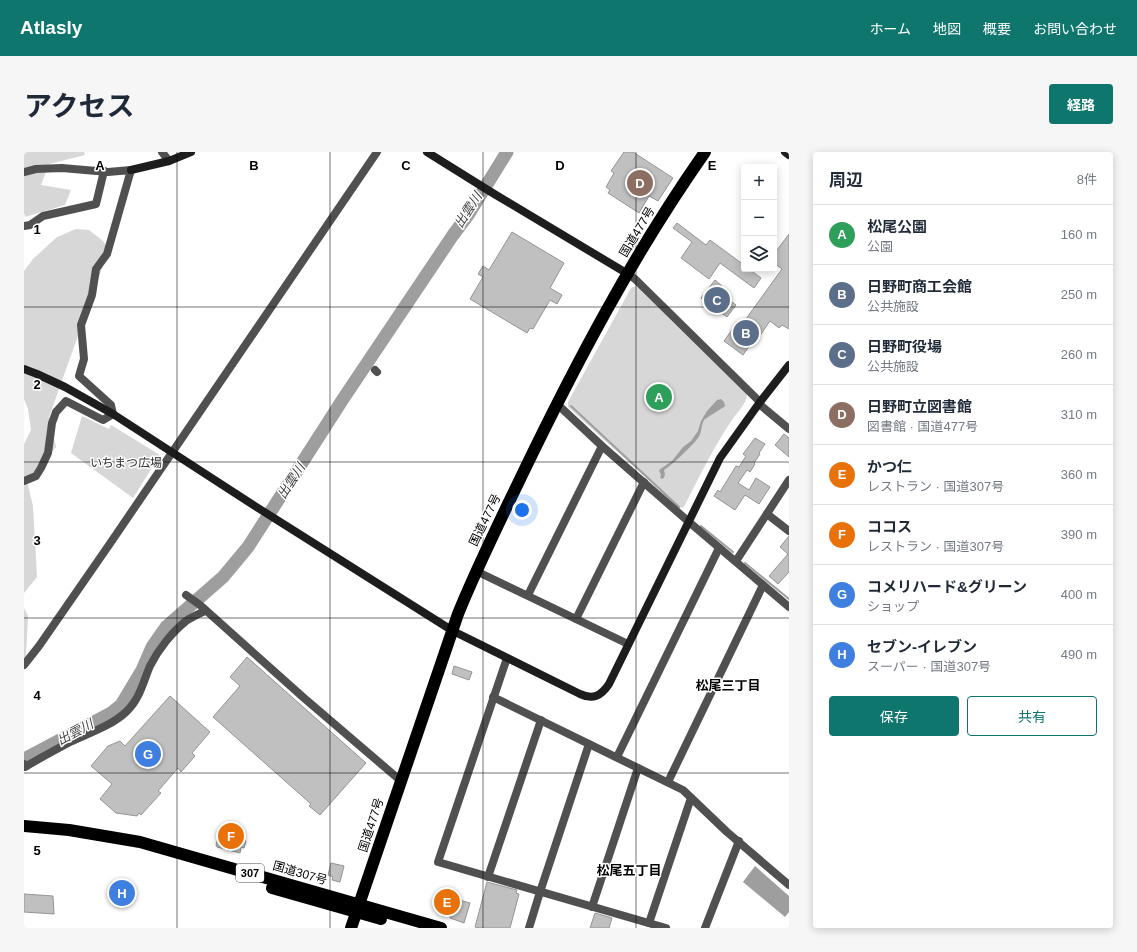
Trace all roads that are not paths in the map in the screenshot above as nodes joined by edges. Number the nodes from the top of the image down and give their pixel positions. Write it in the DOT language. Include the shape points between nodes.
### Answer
graph roads {
  1 [pos="162,152"];
  2 [pos="191,152"];
  3 [pos="377,152"];
  4 [pos="427,152"];
  5 [pos="705,152"];
  6 [pos="785,152"];
  7 [pos="789,155"];
  8 [pos="169,161"];
  9 [pos="130,170"];
  10 [pos="104,171"];
  11 [pos="24,172"];
  12 [pos="24,226"];
  13 [pos="628,274"];
  14 [pos="789,365"];
  15 [pos="24,369"];
  16 [pos="556,403"];
  17 [pos="759,403"];
  18 [pos="113,414"];
  19 [pos="789,429"];
  20 [pos="602,446"];
  21 [pos="171,453"];
  22 [pos="789,480"];
  23 [pos="24,481"];
  24 [pos="644,482"];
  25 [pos="767,514"];
  26 [pos="689,522"];
  27 [pos="789,532"];
  28 [pos="719,548"];
  29 [pos="736,561"];
  30 [pos="476,570"];
  31 [pos="763,585"];
  32 [pos="186,594"];
  33 [pos="528,595"];
  34 [pos="789,607"];
  35 [pos="202,608"];
  36 [pos="576,619"];
  37 [pos="453,631"];
  38 [pos="628,644"];
  39 [pos="507,658"];
  40 [pos="24,665"];
  41 [pos="493,697"];
  42 [pos="541,720"];
  43 [pos="589,744"];
  44 [pos="617,757"];
  45 [pos="24,765"];
  46 [pos="638,768"];
  47 [pos="401,781"];
  48 [pos="668,782"];
  49 [pos="691,798"];
  50 [pos="24,826"];
  51 [pos="739,841"];
  52 [pos="488,877"];
  53 [pos="789,885"];
  54 [pos="540,892"];
  55 [pos="592,907"];
  56 [pos="357,908"];
  57 [pos="649,923"];
  58 [pos="351,928"];
  59 [pos="411,928"];
  60 [pos="441,928"];
  61 [pos="529,928"];
  62 [pos="666,928"];
  63 [pos="705,928"];
  1 -- 8 [label="street"];
  2 -- 8 [label="street"];
  3 -- 21 [label="street"];
  4 -- 13 [label="street"];
  5 -- 13 [label="highway, 国道477号"];
  6 -- 7 [label="street"];
  8 -- 9 [label="street"];
  9 -- 10 [label="street"];
  9 -- 18 [label="street" via="107,254 96,269 92,295 81,325 84,359 79,376 111,405"];
  10 -- 11 [label="street" via="62,168"];
  10 -- 12 [label="street" via="96,204 43,216"];
  13 -- 16 [label="highway, 国道477号"];
  13 -- 17 [label="street"];
  14 -- 17 [label="street"];
  15 -- 18 [label="street" via="65,387"];
  16 -- 20 [label="street"];
  16 -- 30 [label="highway, 国道477号"];
  17 -- 19 [label="street"];
  17 -- 26 [label="street" via="720,458"];
  18 -- 21 [label="street"];
  18 -- 23 [label="street" via="103,420 66,402 56,412 48,453 41,468 36,476"];
  20 -- 24 [label="street"];
  20 -- 33 [label="street"];
  21 -- 37 [label="street"];
  21 -- 40 [label="street" via="44,640"];
  22 -- 25 [label="street"];
  24 -- 26 [label="street"];
  24 -- 36 [label="street"];
  25 -- 27 [label="street"];
  25 -- 29 [label="street"];
  26 -- 28 [label="street"];
  26 -- 38 [label="street"];
  28 -- 29 [label="street"];
  28 -- 44 [label="street"];
  29 -- 31 [label="street"];
  30 -- 33 [label="street"];
  30 -- 37 [label="highway, 国道477号"];
  31 -- 34 [label="street"];
  31 -- 48 [label="street"];
  32 -- 35 [label="street"];
  33 -- 36 [label="street"];
  35 -- 45 [label="street" via="186,621 159,651 136,701 126,712 108,724"];
  35 -- 47 [label="street"];
  36 -- 38 [label="street"];
  37 -- 39 [label="street"];
  37 -- 47 [label="highway, 国道477号"];
  38 -- 39 [label="street" via="609,684 601,694 594,697 580,694"];
  39 -- 41 [label="street"];
  41 -- 42 [label="street"];
  41 -- 52 [label="street" via="438,862"];
  42 -- 43 [label="street"];
  42 -- 52 [label="street"];
  43 -- 44 [label="street"];
  43 -- 54 [label="street"];
  44 -- 46 [label="street"];
  46 -- 48 [label="street"];
  46 -- 55 [label="street"];
  47 -- 56 [label="highway, 国道477号"];
  48 -- 49 [label="street"];
  49 -- 51 [label="street"];
  49 -- 57 [label="street"];
  50 -- 56 [label="highway, 国道307号 / 307" via="57,828"];
  51 -- 53 [label="street"];
  51 -- 63 [label="street"];
  52 -- 54 [label="street"];
  54 -- 55 [label="street"];
  54 -- 61 [label="street"];
  55 -- 57 [label="street"];
  56 -- 58 [label="highway, 国道477号"];
  56 -- 59 [label="highway, 国道307号 / 307"];
  56 -- 60 [label="highway, 国道307号 / 307"];
  57 -- 62 [label="street"];
}
